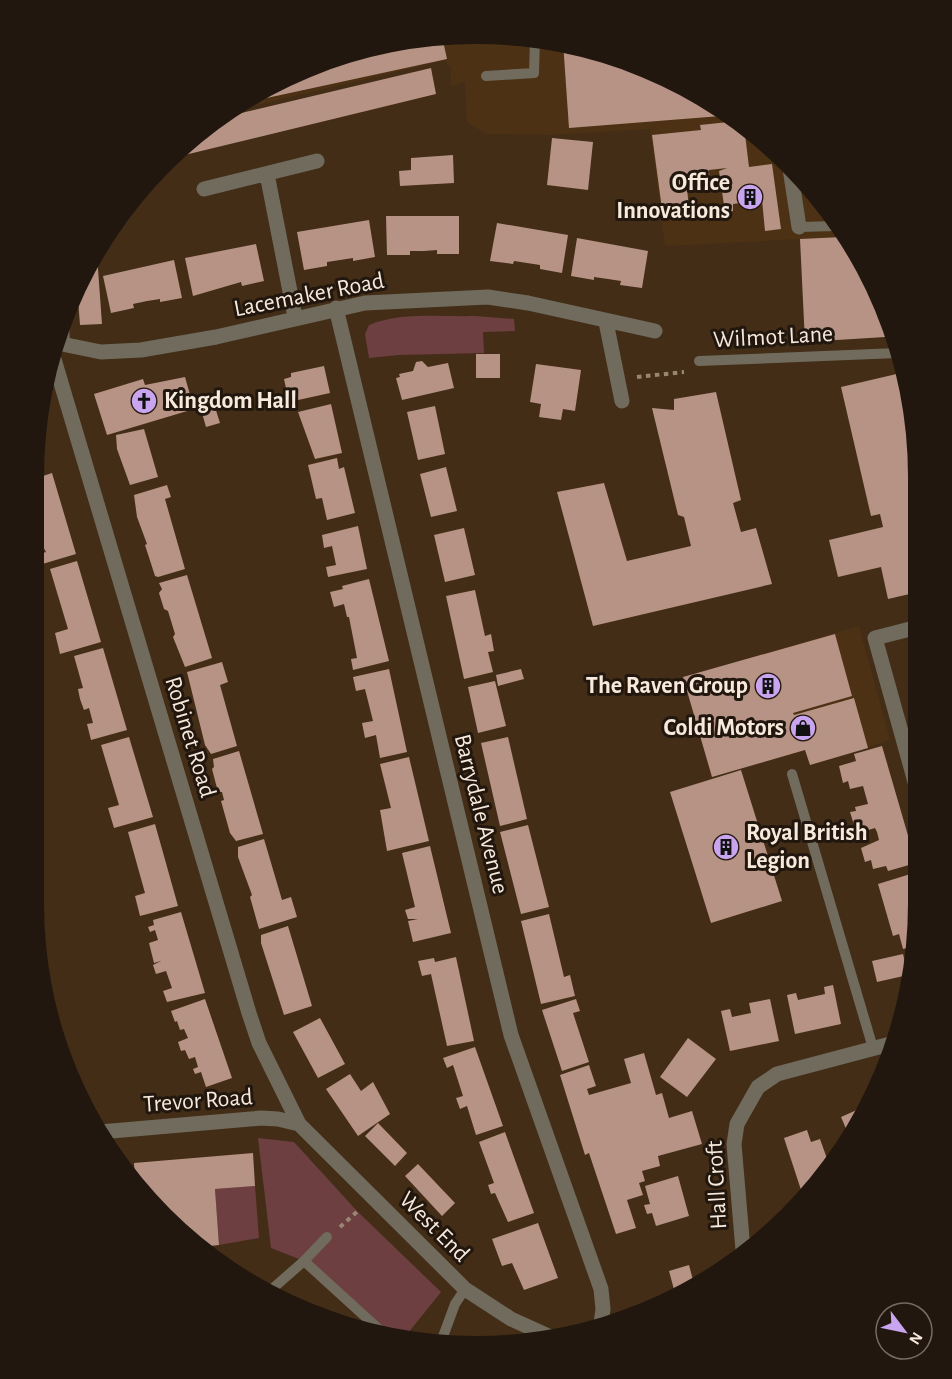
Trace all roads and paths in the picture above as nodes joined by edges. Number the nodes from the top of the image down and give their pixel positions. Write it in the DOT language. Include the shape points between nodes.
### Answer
graph roads {
  1 [pos="535,47"];
  2 [pos="486,76"];
  3 [pos="317,161"];
  4 [pos="267,174"];
  5 [pos="792,181"];
  6 [pos="204,189"];
  7 [pos="829,226"];
  8 [pos="799,227"];
  9 [pos="336,308"];
  10 [pos="295,317"];
  11 [pos="606,322"];
  12 [pos="655,331"];
  13 [pos="64,345"];
  14 [pos="891,353"];
  15 [pos="699,361"];
  16 [pos="57,369"];
  17 [pos="617,379"];
  18 [pos="622,401"];
  19 [pos="908,630"];
  20 [pos="908,751"];
  21 [pos="792,774"];
  22 [pos="885,1045"];
  23 [pos="873,1048"];
  24 [pos="299,1124"];
  25 [pos="108,1130"];
  26 [pos="374,1198"];
  27 [pos="327,1238"];
  28 [pos="742,1243"];
  29 [pos="304,1261"];
  30 [pos="275,1286"];
  31 [pos="465,1289"];
  32 [pos="602,1317"];
  33 [pos="372,1323"];
  34 [pos="538,1331"];
  35 [pos="443,1335"];
  1 -- 2 [label="lane" via="534,73"];
  3 -- 4 [label="street"];
  4 -- 6 [label="street"];
  4 -- 10 [label="street"];
  5 -- 8 [label="street"];
  7 -- 8 [label="lane"];
  9 -- 10 [label="street, Lacemaker Road"];
  9 -- 11 [label="street, Lacemaker Road" via="399,299 488,297"];
  9 -- 32 [label="street, Barrydale Avenue" via="511,1035 601,1289"];
  10 -- 13 [label="street, Lacemaker Road" via="216,337 141,350 101,352"];
  11 -- 12 [label="street, Lacemaker Road"];
  11 -- 17 [label="street"];
  14 -- 15 [label="lane, Wilmot Lane"];
  15 -- 17 [label="path, Wilmot Lane" via="685,372"];
  16 -- 24 [label="street, Robinet Road" via="249,1013 259,1043"];
  17 -- 18 [label="street"];
  19 -- 20 [label="street" via="875,638"];
  21 -- 23 [label="lane"];
  22 -- 23 [label="street, Hall Croft"];
  23 -- 28 [label="street, Hall Croft" via="777,1074 758,1088 745,1107 734,1144"];
  24 -- 25 [label="street, Trevor Road" via="261,1118"];
  24 -- 26 [label="street, West End"];
  26 -- 27 [label="path"];
  26 -- 31 [label="street, West End"];
  27 -- 29 [label="lane"];
  29 -- 30 [label="lane"];
  29 -- 33 [label="lane"];
  31 -- 34 [label="street, West End"];
  31 -- 35 [label="lane"];
}
